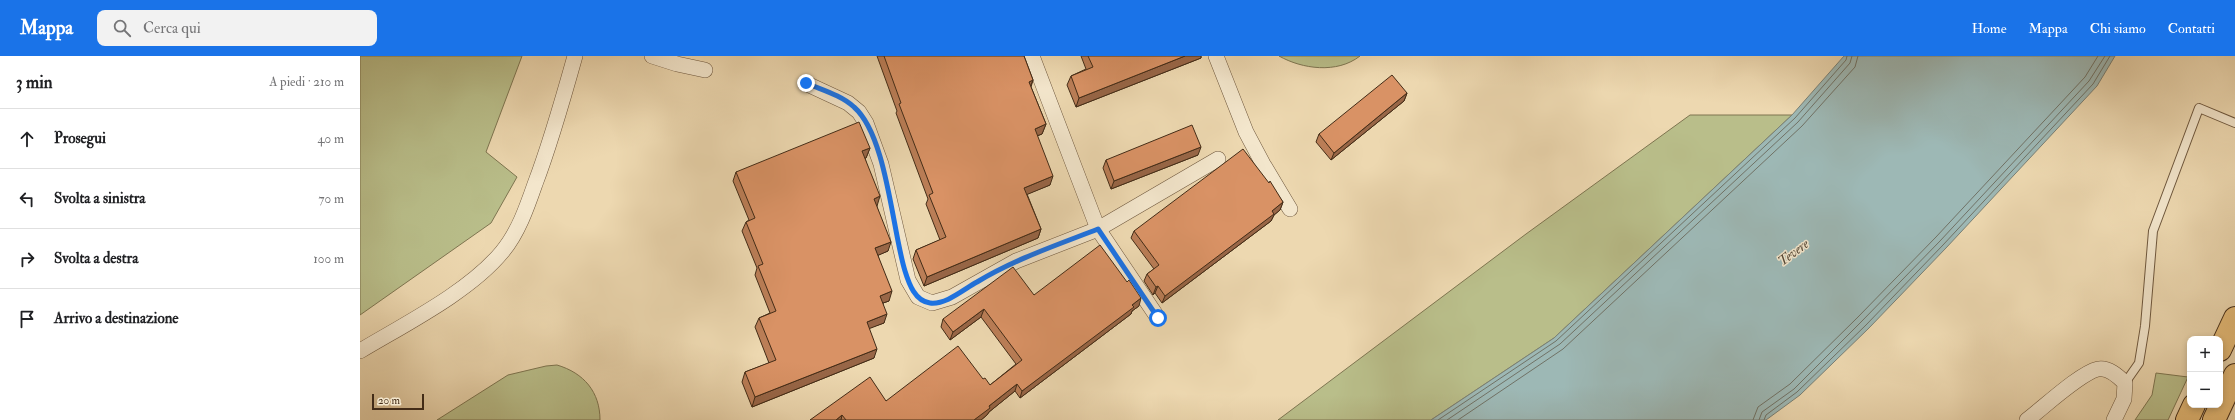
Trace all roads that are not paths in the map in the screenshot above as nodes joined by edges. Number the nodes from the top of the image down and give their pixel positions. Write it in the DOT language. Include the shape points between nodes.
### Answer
graph roads {
  1 [pos="575,56"];
  2 [pos="652,56"];
  3 [pos="1032,56"];
  4 [pos="1216,56"];
  5 [pos="705,70"];
  6 [pos="806,83"];
  7 [pos="2235,123"];
  8 [pos="1218,159"];
  9 [pos="1290,209"];
  10 [pos="1098,229"];
  11 [pos="1158,318"];
  12 [pos="2235,318"];
  13 [pos="2223,344"];
  14 [pos="360,351"];
  15 [pos="2235,375"];
  16 [pos="2125,382"];
  17 [pos="2193,408"];
  18 [pos="2027,420"];
  19 [pos="2114,420"];
  20 [pos="2187,420"];
  21 [pos="2214,420"];
  1 -- 14 [label="street" via="543,164 524,213 506,247 490,265 454,292"];
  2 -- 5 [label="street"];
  3 -- 10 [label="street"];
  4 -- 9 [label="street" via="1252,143"];
  6 -- 10 [label="street" via="848,103 859,112 866,123 881,164 905,271 911,287 921,300 932,303 945,300 1010,264"];
  7 -- 16 [label="lane" via="2199,108 2153,232 2145,326 2139,363"];
  8 -- 10 [label="street"];
  10 -- 11 [label="street"];
  12 -- 13 [label="highway"];
  15 -- 21 [label="highway"];
  16 -- 18 [label="street" via="2114,373 2099,369"];
  16 -- 19 [label="street" via="2124,399"];
  17 -- 20 [label="highway"];
}
